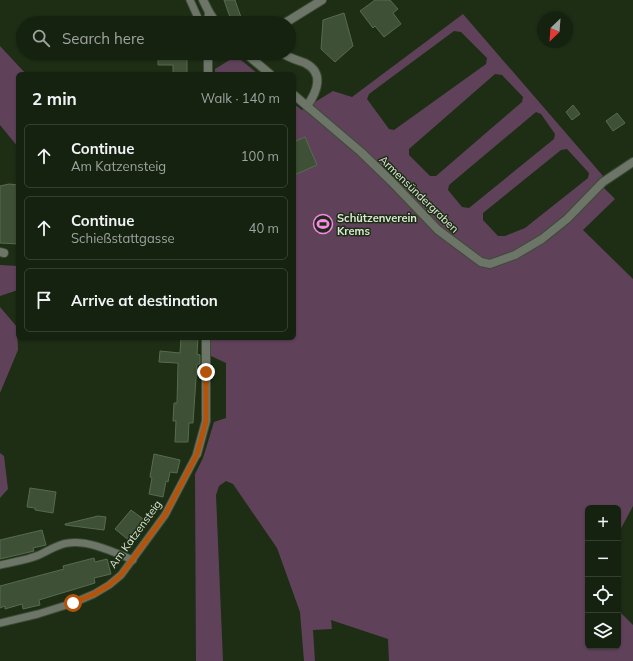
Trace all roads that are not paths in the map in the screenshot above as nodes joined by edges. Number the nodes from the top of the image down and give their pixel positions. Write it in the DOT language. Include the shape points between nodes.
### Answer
graph roads {
  1 [pos="190,0"];
  2 [pos="203,0"];
  3 [pos="322,0"];
  4 [pos="209,12"];
  5 [pos="197,16"];
  6 [pos="209,16"];
  7 [pos="212,16"];
  8 [pos="296,16"];
  9 [pos="296,59"];
  10 [pos="208,60"];
  11 [pos="253,60"];
  12 [pos="208,72"];
  13 [pos="268,72"];
  14 [pos="296,97"];
  15 [pos="307,106"];
  16 [pos="633,162"];
  17 [pos="206,340"];
  18 [pos="197,454"];
  19 [pos="133,560"];
  20 [pos="0,564"];
  21 [pos="0,623"];
  1 -- 5 [label="lane"];
  2 -- 4 [label="street"];
  3 -- 8 [label="street"];
  4 -- 6 [label="street"];
  4 -- 7 [label="street"];
  9 -- 15 [label="street" via="307,64 315,73 318,84"];
  10 -- 12 [label="street"];
  11 -- 13 [label="street"];
  14 -- 15 [label="street, Armensündergraben"];
  15 -- 16 [label="street, Armensündergraben" via="361,152 438,230 481,262 490,264 515,255 542,239 567,219 603,182"];
  17 -- 18 [label="street" via="206,421"];
  18 -- 19 [label="lane, Am Katzensteig" via="165,515"];
  19 -- 20 [label="lane" via="85,544 67,542 38,555"];
  19 -- 21 [label="lane, Am Katzensteig" via="121,575 94,594 38,614"];
}
